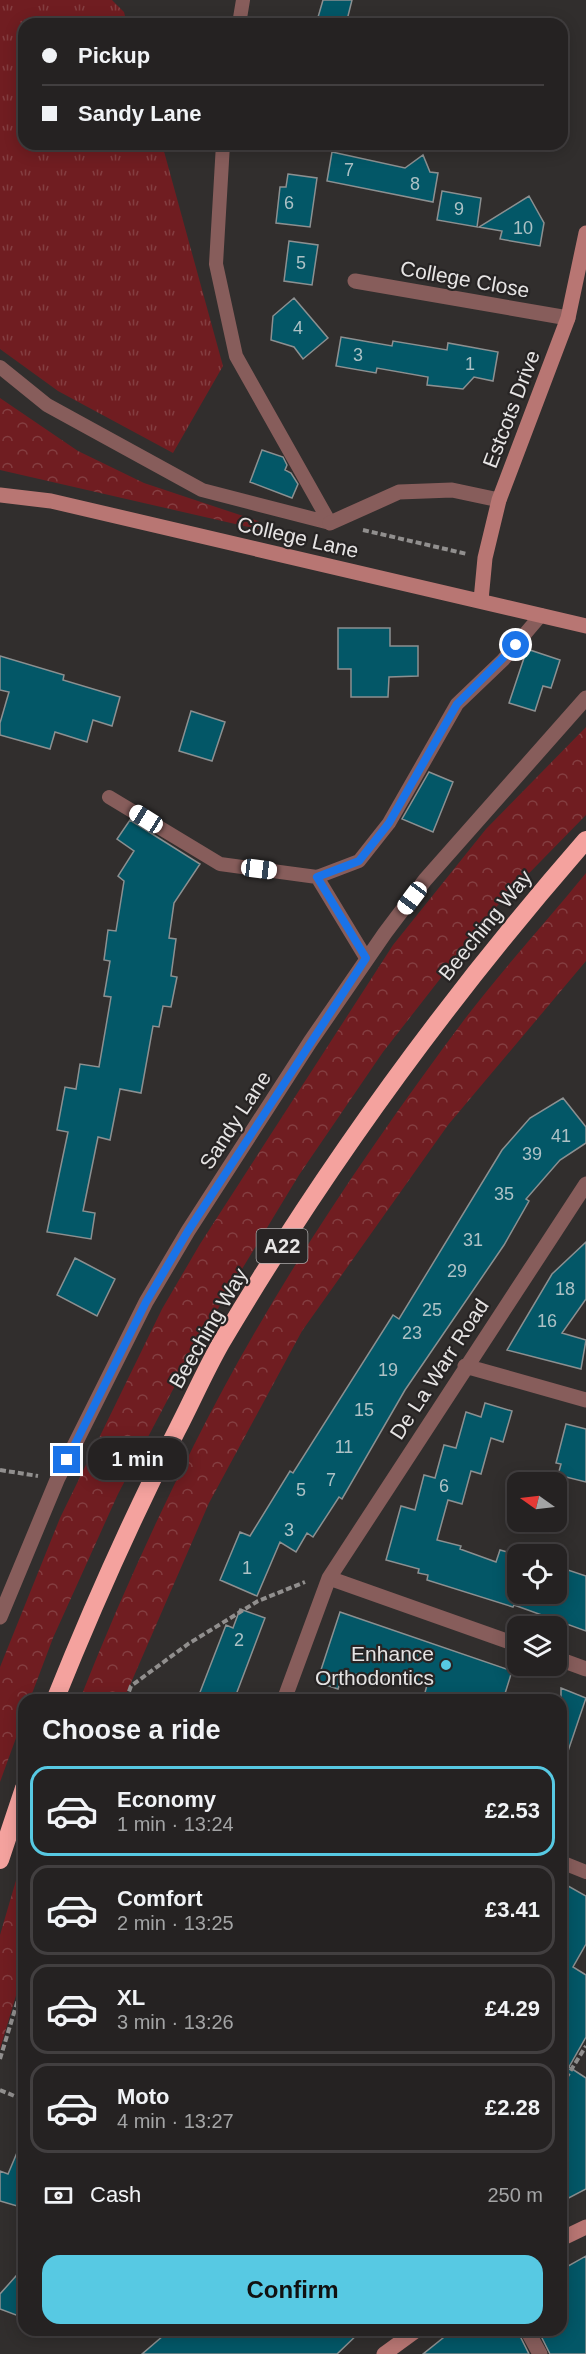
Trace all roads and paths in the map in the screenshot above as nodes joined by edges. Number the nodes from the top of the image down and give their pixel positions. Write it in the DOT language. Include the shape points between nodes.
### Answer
graph roads {
  1 [pos="243,0"];
  2 [pos="240,18"];
  3 [pos="223,150"];
  4 [pos="586,233"];
  5 [pos="355,281"];
  6 [pos="568,318"];
  7 [pos="0,367"];
  8 [pos="0,495"];
  9 [pos="499,500"];
  10 [pos="330,523"];
  11 [pos="485,558"];
  12 [pos="481,600"];
  13 [pos="541,615"];
  14 [pos="586,626"];
  15 [pos="586,698"];
  16 [pos="109,797"];
  17 [pos="586,840"];
  18 [pos="317,877"];
  19 [pos="366,958"];
  20 [pos="586,1184"];
  21 [pos="465,1366"];
  22 [pos="586,1400"];
  23 [pos="0,1470"];
  24 [pos="57,1480"];
  25 [pos="329,1578"];
  26 [pos="0,1617"];
  27 [pos="507,1641"];
  28 [pos="567,1662"];
  29 [pos="586,1669"];
  30 [pos="58,1694"];
  31 [pos="128,1694"];
  32 [pos="286,1694"];
  33 [pos="18,1806"];
  34 [pos="0,1860"];
  35 [pos="567,1864"];
  36 [pos="586,1872"];
  37 [pos="18,2000"];
  38 [pos="586,2046"];
  39 [pos="0,2059"];
  40 [pos="567,2076"];
  41 [pos="0,2090"];
  42 [pos="18,2098"];
  43 [pos="586,2227"];
  44 [pos="567,2236"];
  45 [pos="409,2336"];
  46 [pos="530,2336"];
  47 [pos="384,2354"];
  48 [pos="540,2354"];
  1 -- 2 [label="lane"];
  3 -- 10 [label="lane, College Lane" via="216,264 236,356"];
  4 -- 6 [label="main road, Estcots Drive"];
  5 -- 6 [label="street, College Close"];
  6 -- 9 [label="main road, Estcots Drive"];
  7 -- 10 [label="lane" via="47,405 202,490"];
  8 -- 12 [label="main road, College Lane" via="51,501"];
  9 -- 10 [label="street, College Lane" via="452,490 399,492"];
  9 -- 11 [label="main road, Estcots Drive"];
  10 -- 11 [label="path"];
  11 -- 12 [label="main road, Estcots Drive"];
  12 -- 13 [label="main road, College Lane"];
  13 -- 14 [label="main road, College Lane"];
  13 -- 18 [label="lane" via="503,660 457,704 389,823 359,861"];
  15 -- 19 [label="street, Sandy Lane" via="425,880"];
  16 -- 18 [label="lane" via="220,864"];
  17 -- 30 [label="highway, Beeching Way / A22" via="515,921 425,1035 314,1194 245,1305 139,1505"];
  18 -- 19 [label="lane"];
  19 -- 24 [label="street, Sandy Lane" via="152,1292"];
  20 -- 21 [label="street, De La Warr Road"];
  21 -- 22 [label="street"];
  21 -- 25 [label="street, De La Warr Road"];
  23 -- 24 [label="path"];
  24 -- 26 [label="street, Sandy Lane"];
  25 -- 27 [label="street"];
  25 -- 31 [label="path" via="308,1581 258,1601 188,1644 131,1686"];
  25 -- 32 [label="street, De La Warr Road"];
  28 -- 29 [label="street"];
  33 -- 34 [label="highway"];
  35 -- 36 [label="lane"];
  37 -- 39 [label="path"];
  38 -- 40 [label="path"];
  41 -- 42 [label="path"];
  43 -- 44 [label="main road"];
  45 -- 47 [label="main road"];
  46 -- 48 [label="street"];
}
